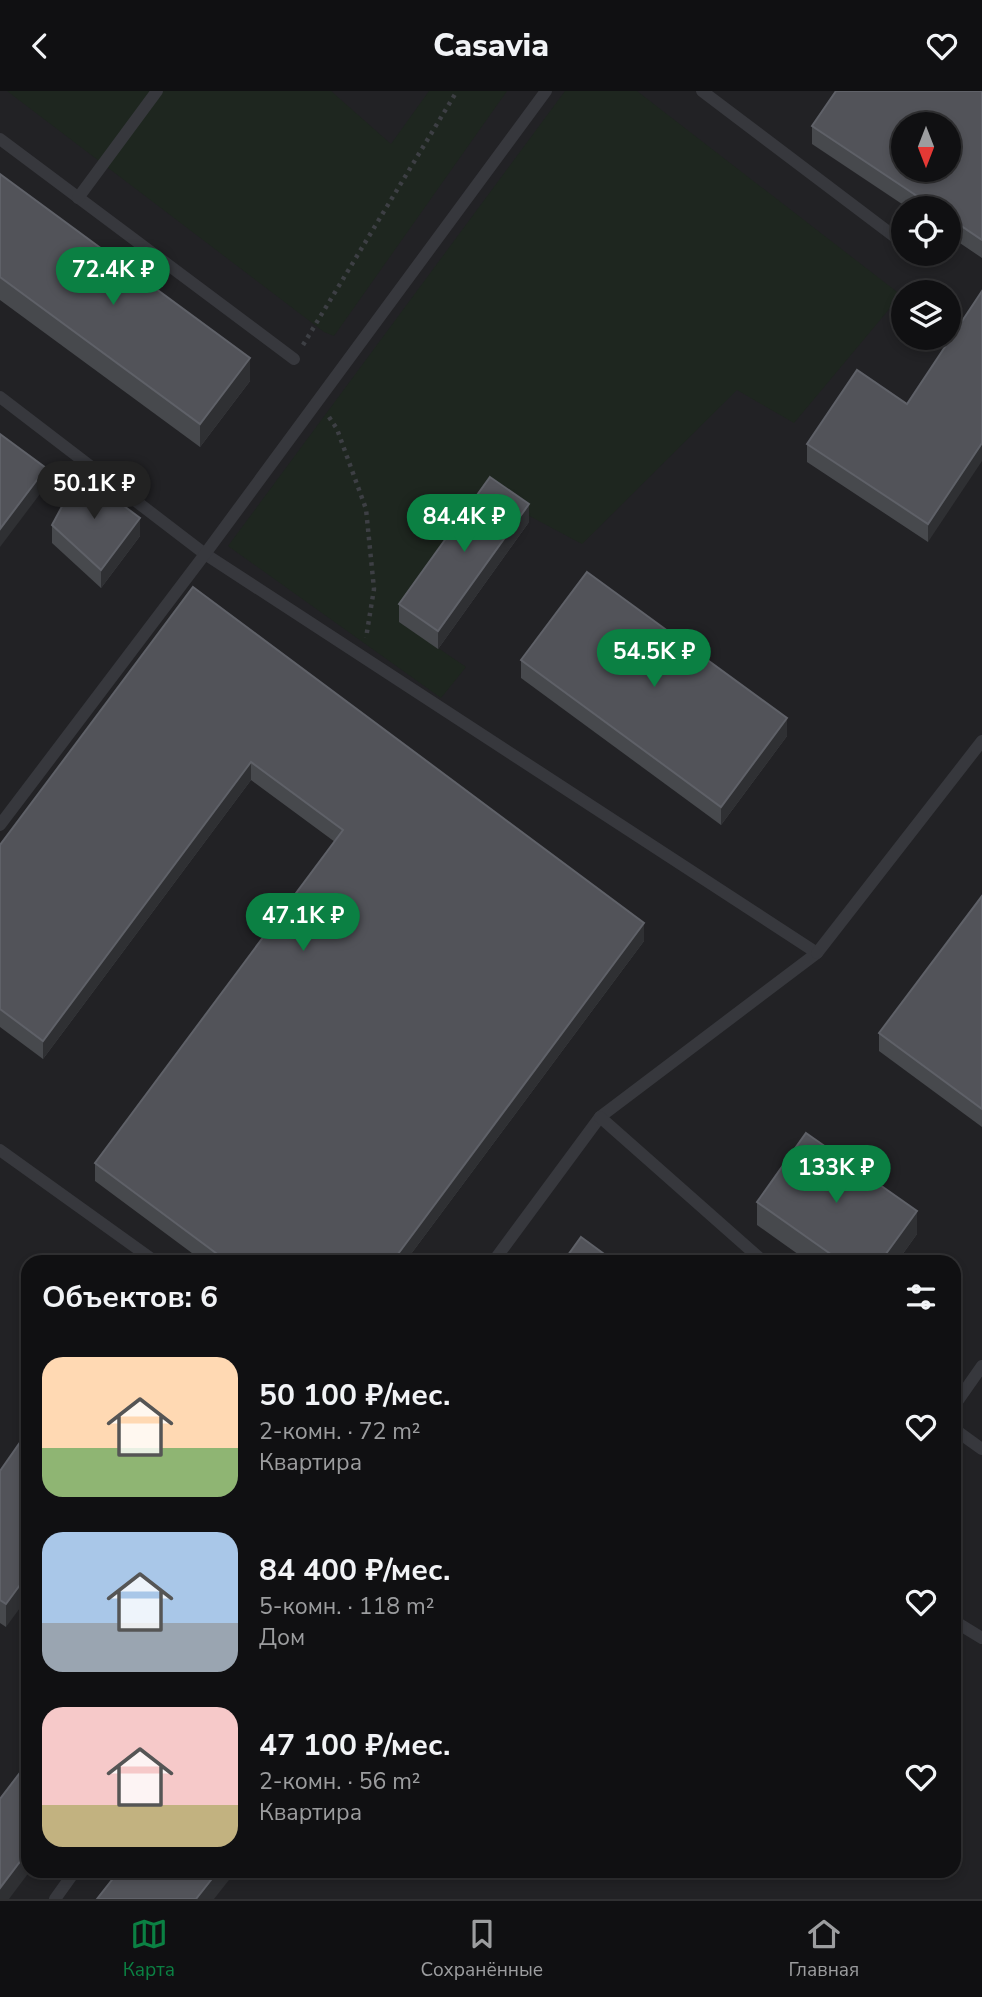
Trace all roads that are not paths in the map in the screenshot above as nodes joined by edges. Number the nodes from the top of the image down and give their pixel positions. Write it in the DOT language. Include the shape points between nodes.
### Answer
graph roads {
  1 [pos="157,91"];
  2 [pos="546,91"];
  3 [pos="702,91"];
  4 [pos="0,139"];
  5 [pos="78,198"];
  6 [pos="891,234"];
  7 [pos="294,359"];
  8 [pos="0,397"];
  9 [pos="205,554"];
  10 [pos="982,741"];
  11 [pos="0,825"];
  12 [pos="817,953"];
  13 [pos="600,1117"];
  14 [pos="0,1150"];
  15 [pos="146,1255"];
  16 [pos="498,1255"];
  17 [pos="756,1255"];
  18 [pos="982,1366"];
  19 [pos="961,1396"];
  20 [pos="961,1434"];
  21 [pos="982,1449"];
  22 [pos="961,1625"];
  23 [pos="982,1638"];
  24 [pos="70,1878"];
  25 [pos="55,1899"];
  1 -- 5 [label="lane"];
  2 -- 9 [label="lane"];
  3 -- 6 [label="lane"];
  4 -- 5 [label="lane"];
  5 -- 7 [label="lane"];
  8 -- 9 [label="lane"];
  9 -- 11 [label="lane"];
  9 -- 12 [label="lane"];
  10 -- 12 [label="lane"];
  12 -- 13 [label="lane"];
  13 -- 16 [label="lane"];
  13 -- 17 [label="lane"];
  14 -- 15 [label="lane"];
  18 -- 19 [label="lane"];
  20 -- 21 [label="lane"];
  22 -- 23 [label="lane"];
  24 -- 25 [label="lane"];
}
